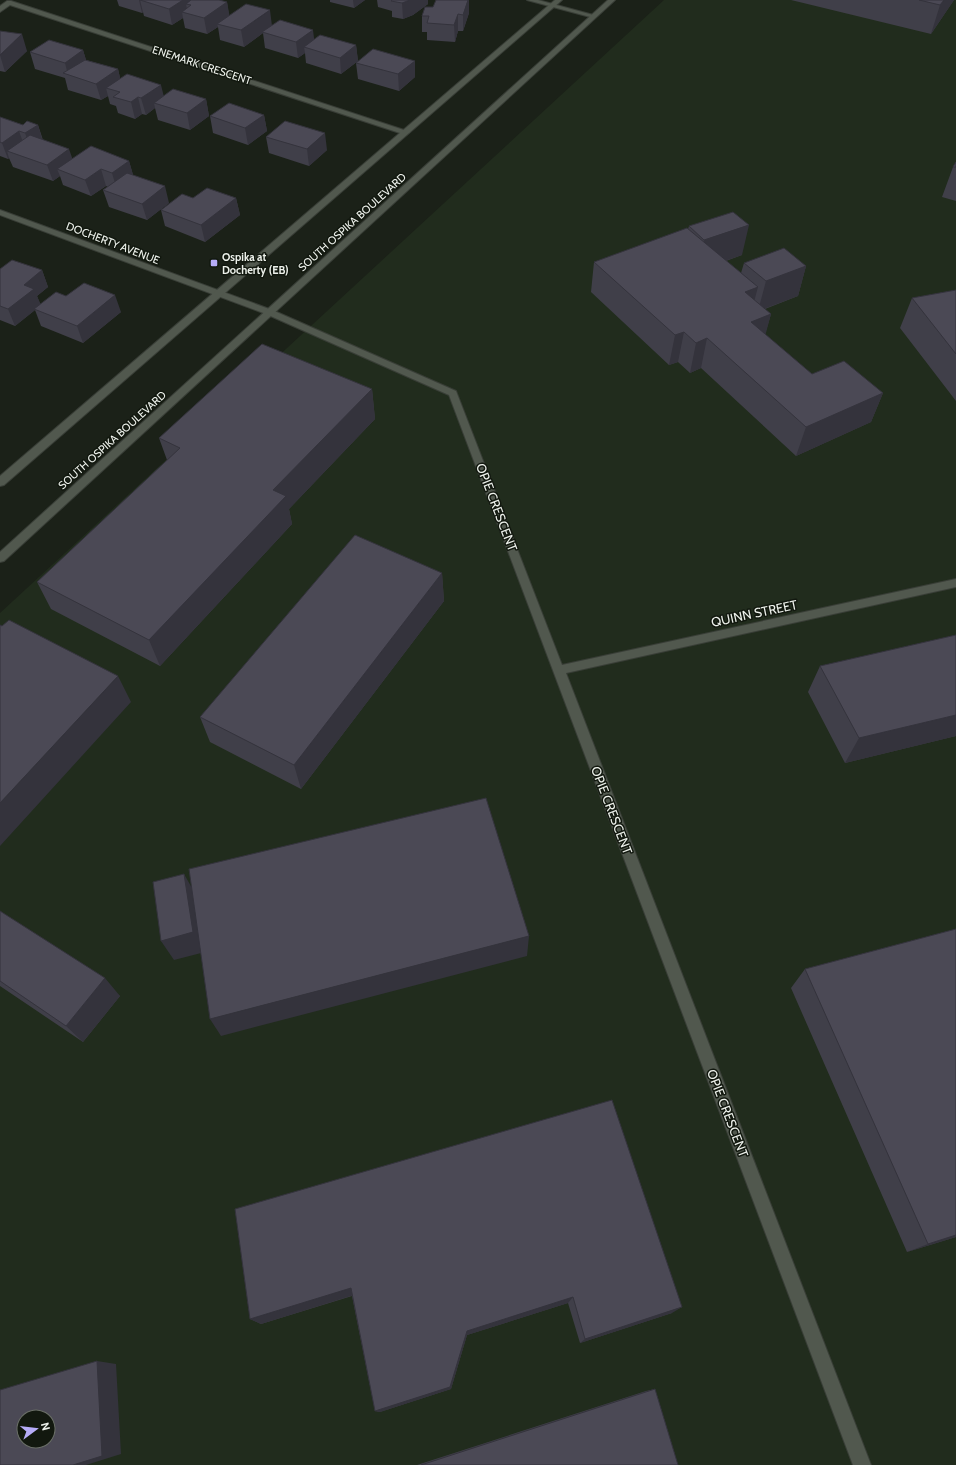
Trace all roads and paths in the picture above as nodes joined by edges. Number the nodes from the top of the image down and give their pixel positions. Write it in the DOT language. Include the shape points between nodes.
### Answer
graph roads {
  1 [pos="530,0"];
  2 [pos="612,0"];
  3 [pos="556,3"];
  4 [pos="0,10"];
  5 [pos="594,16"];
  6 [pos="406,132"];
  7 [pos="0,212"];
  8 [pos="218,294"];
  9 [pos="269,312"];
  10 [pos="0,482"];
  11 [pos="2,552"];
  12 [pos="956,583"];
  13 [pos="559,670"];
  14 [pos="862,1465"];
  1 -- 3 [label="street"];
  2 -- 5 [label="street, SOUTH OSPIKA BOULEVARD"];
  3 -- 5 [label="street"];
  3 -- 6 [label="street"];
  4 -- 6 [label="street, ENEMARK CRESCENT" via="9,2"];
  5 -- 9 [label="street, SOUTH OSPIKA BOULEVARD"];
  6 -- 8 [label="street"];
  7 -- 8 [label="street, DOCHERTY AVENUE"];
  8 -- 9 [label="street, OPIE CRESCENT"];
  8 -- 10 [label="street"];
  9 -- 11 [label="street, SOUTH OSPIKA BOULEVARD"];
  9 -- 13 [label="street, OPIE CRESCENT" via="453,393"];
  12 -- 13 [label="street, QUINN STREET"];
  13 -- 14 [label="street, OPIE CRESCENT"];
}
